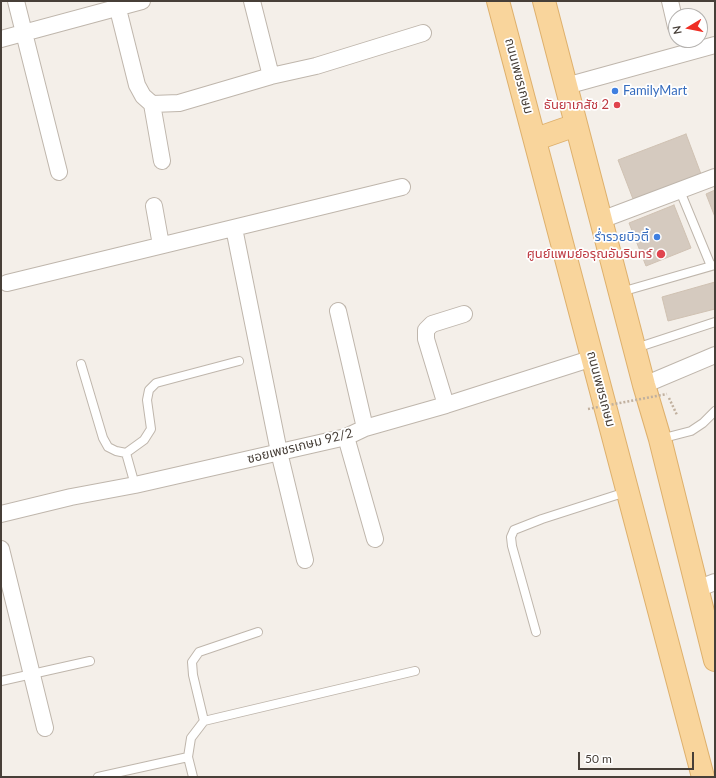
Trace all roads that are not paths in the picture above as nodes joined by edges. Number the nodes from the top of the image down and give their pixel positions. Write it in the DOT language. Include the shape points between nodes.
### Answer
graph roads {
  1 [pos="16,1"];
  2 [pos="142,1"];
  3 [pos="252,1"];
  4 [pos="498,1"];
  5 [pos="544,1"];
  6 [pos="117,4"];
  7 [pos="24,33"];
  8 [pos="423,33"];
  9 [pos="1,39"];
  10 [pos="678,48"];
  11 [pos="271,76"];
  12 [pos="566,86"];
  13 [pos="152,104"];
  14 [pos="576,125"];
  15 [pos="536,139"];
  16 [pos="162,161"];
  17 [pos="59,172"];
  18 [pos="715,177"];
  19 [pos="402,187"];
  20 [pos="680,191"];
  21 [pos="154,206"];
  22 [pos="602,220"];
  23 [pos="234,228"];
  24 [pos="161,245"];
  25 [pos="713,265"];
  26 [pos="7,282"];
  27 [pos="620,292"];
  28 [pos="338,311"];
  29 [pos="464,314"];
  30 [pos="715,322"];
  31 [pos="635,349"];
  32 [pos="715,355"];
  33 [pos="593,358"];
  34 [pos="239,361"];
  35 [pos="81,364"];
  36 [pos="644,385"];
  37 [pos="446,405"];
  38 [pos="715,411"];
  39 [pos="365,428"];
  40 [pos="346,437"];
  41 [pos="660,440"];
  42 [pos="279,452"];
  43 [pos="126,453"];
  44 [pos="135,485"];
  45 [pos="628,491"];
  46 [pos="1,514"];
  47 [pos="375,539"];
  48 [pos="1,549"];
  49 [pos="305,560"];
  50 [pos="706,585"];
  51 [pos="258,632"];
  52 [pos="536,632"];
  53 [pos="715,660"];
  54 [pos="90,661"];
  55 [pos="415,671"];
  56 [pos="32,673"];
  57 [pos="1,681"];
  58 [pos="204,722"];
  59 [pos="45,728"];
  60 [pos="188,757"];
  61 [pos="98,777"];
  62 [pos="193,777"];
  63 [pos="703,777"];
  1 -- 7 [label="street"];
  2 -- 6 [label="street"];
  3 -- 11 [label="street"];
  4 -- 15 [label="main road, ถนนเพชรเกษม"];
  5 -- 12 [label="main road"];
  6 -- 7 [label="street"];
  6 -- 13 [label="street" via="137,85 143,96"];
  7 -- 9 [label="street"];
  7 -- 17 [label="street"];
  8 -- 11 [label="street" via="316,66"];
  10 -- 12 [label="street"];
  11 -- 13 [label="street" via="180,103"];
  12 -- 14 [label="main road"];
  13 -- 16 [label="street"];
  14 -- 15 [label="main road"];
  14 -- 22 [label="main road"];
  15 -- 33 [label="main road, ถนนเพชรเกษม"];
  18 -- 20 [label="street"];
  19 -- 23 [label="street"];
  20 -- 22 [label="street"];
  20 -- 25 [label="lane"];
  21 -- 24 [label="street"];
  22 -- 27 [label="main road"];
  23 -- 24 [label="street"];
  23 -- 42 [label="street"];
  24 -- 26 [label="street"];
  25 -- 27 [label="lane"];
  27 -- 31 [label="main road"];
  28 -- 39 [label="street"];
  29 -- 37 [label="street" via="432,324 426,330 426,339"];
  30 -- 31 [label="lane"];
  31 -- 36 [label="main road"];
  32 -- 36 [label="street"];
  33 -- 37 [label="street, ซอยเพชรเกษม 92/2"];
  33 -- 45 [label="main road, ถนนเพชรเกษม"];
  34 -- 43 [label="lane" via="156,383 150,390 147,400 151,429 144,440"];
  35 -- 43 [label="lane" via="103,438 108,447"];
  36 -- 41 [label="main road"];
  37 -- 39 [label="street, ซอยเพชรเกษม 92/2"];
  38 -- 41 [label="lane" via="691,431"];
  39 -- 40 [label="street, ซอยเพชรเกษม 92/2"];
  40 -- 42 [label="street, ซอยเพชรเกษม 92/2"];
  40 -- 47 [label="street"];
  41 -- 50 [label="main road"];
  42 -- 44 [label="street, ซอยเพชรเกษม 92/2"];
  42 -- 49 [label="street"];
  43 -- 44 [label="lane"];
  44 -- 46 [label="street, ซอยเพชรเกษม 92/2"];
  45 -- 52 [label="lane" via="514,530 511,537 512,546"];
  45 -- 63 [label="main road, ถนนเพชรเกษม"];
  48 -- 56 [label="street"];
  50 -- 53 [label="main road"];
  51 -- 58 [label="lane" via="199,652 192,662"];
  54 -- 56 [label="lane"];
  55 -- 58 [label="lane"];
  56 -- 57 [label="lane"];
  56 -- 59 [label="street"];
  58 -- 60 [label="lane" via="191,738"];
  60 -- 61 [label="lane"];
  60 -- 62 [label="lane"];
}
